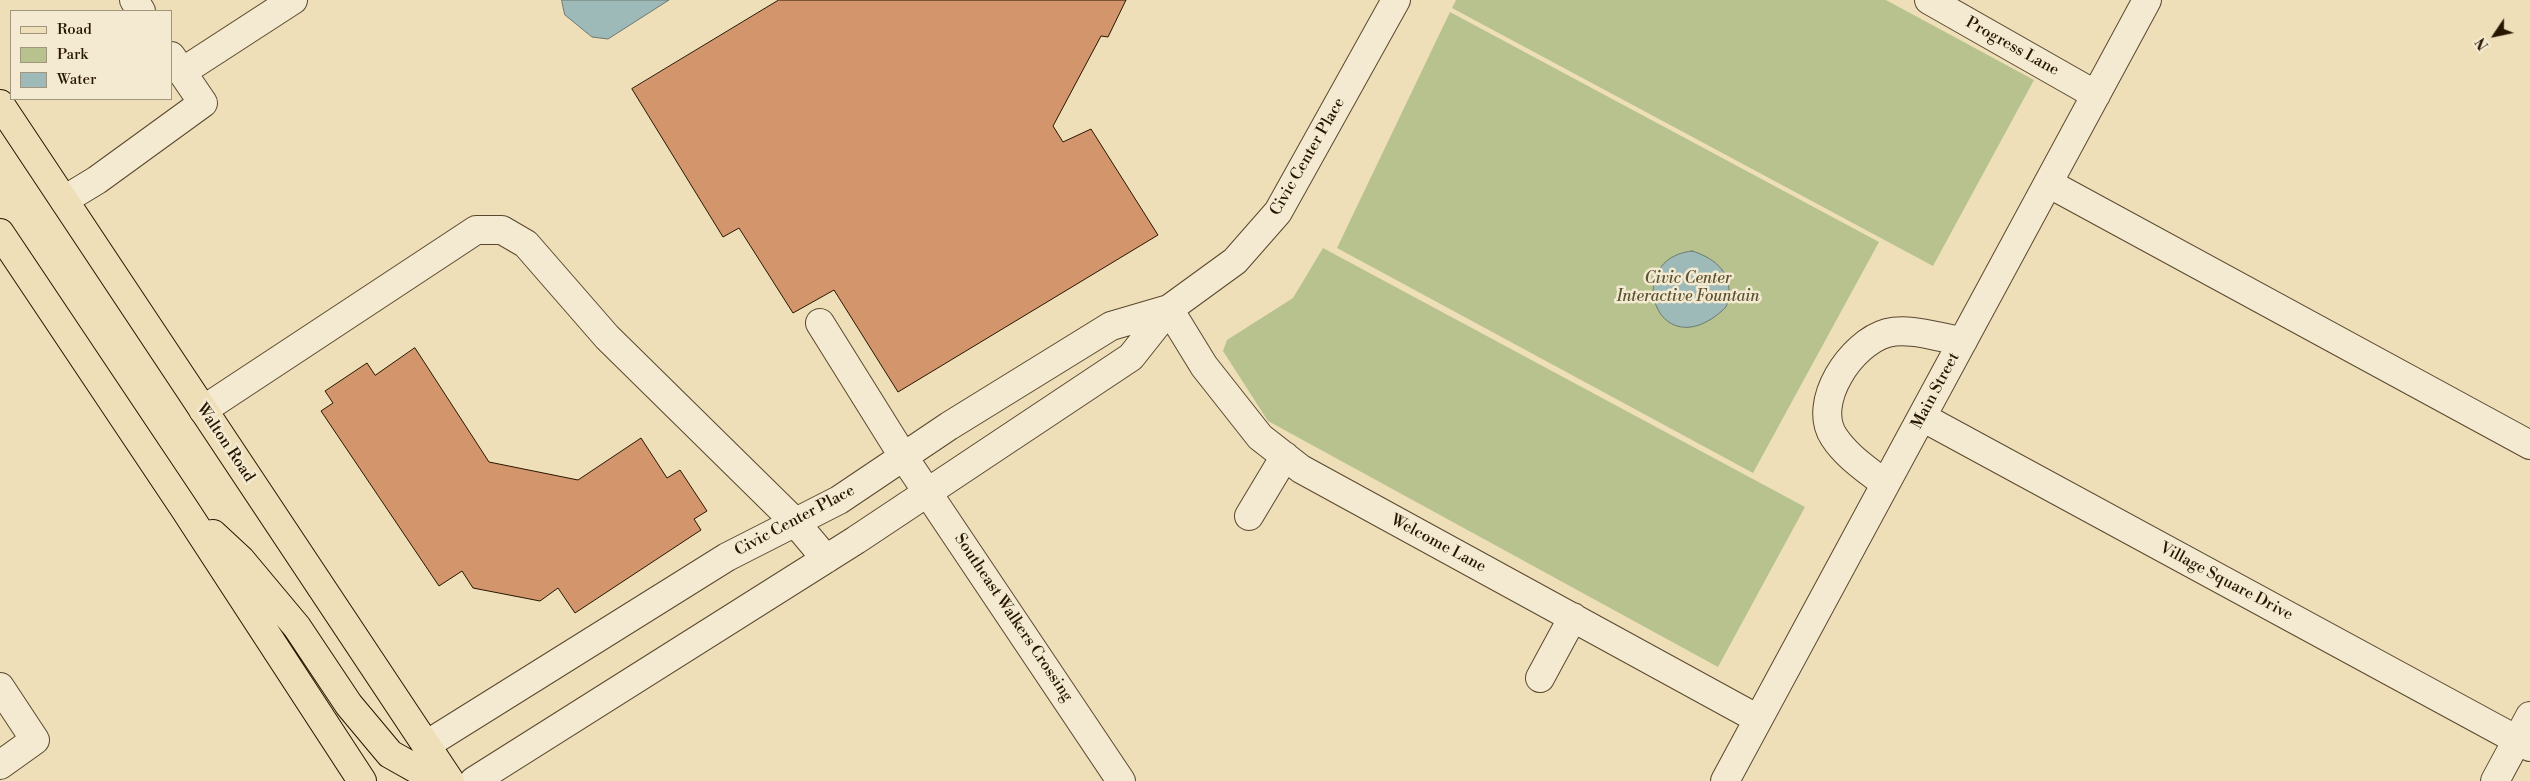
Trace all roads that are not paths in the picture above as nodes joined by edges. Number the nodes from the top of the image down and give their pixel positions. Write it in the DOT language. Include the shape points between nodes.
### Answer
graph roads {
  1 [pos="294,0"];
  2 [pos="1396,0"];
  3 [pos="1929,0"];
  4 [pos="2147,0"];
  5 [pos="177,64"];
  6 [pos="2096,95"];
  7 [pos="0,104"];
  8 [pos="2048,183"];
  9 [pos="64,200"];
  10 [pos="0,233"];
  11 [pos="1169,309"];
  12 [pos="820,323"];
  13 [pos="1963,341"];
  14 [pos="203,410"];
  15 [pos="1922,418"];
  16 [pos="2530,445"];
  17 [pos="903,456"];
  18 [pos="1285,456"];
  19 [pos="1885,484"];
  20 [pos="929,493"];
  21 [pos="184,508"];
  22 [pos="1249,516"];
  23 [pos="795,522"];
  24 [pos="826,558"];
  25 [pos="1573,617"];
  26 [pos="1540,678"];
  27 [pos="0,687"];
  28 [pos="2530,716"];
  29 [pos="1758,718"];
  30 [pos="2523,744"];
  31 [pos="426,745"];
  32 [pos="0,765"];
  33 [pos="362,781"];
  34 [pos="438,781"];
  35 [pos="450,781"];
  36 [pos="474,781"];
  37 [pos="1121,781"];
  38 [pos="1724,781"];
  39 [pos="2495,781"];
  1 -- 5 [label="street"];
  2 -- 11 [label="street, Civic Center Place" via="1278,212 1235,261"];
  3 -- 6 [label="street, Progress Lane"];
  4 -- 6 [label="street, Main Street"];
  5 -- 9 [label="street" via="203,103"];
  6 -- 8 [label="street, Main Street"];
  7 -- 9 [label="main road, Walton Road"];
  8 -- 13 [label="street, Main Street"];
  8 -- 16 [label="street"];
  9 -- 14 [label="main road, Walton Road"];
  10 -- 21 [label="main road"];
  11 -- 17 [label="street, Civic Center Place" via="1111,326"];
  11 -- 18 [label="street, Welcome Lane" via="1211,374 1260,437"];
  11 -- 20 [label="street, Civic Center Place" via="1131,357"];
  12 -- 17 [label="street, Southeast Walkers Crossing"];
  13 -- 15 [label="street, Main Street"];
  13 -- 19 [label="street" via="1902,332 1885,334 1862,347 1836,376 1827,410 1833,436 1848,454"];
  14 -- 23 [label="street" via="476,230 502,230 526,244 607,336"];
  14 -- 31 [label="main road, Walton Road"];
  15 -- 19 [label="street, Main Street"];
  15 -- 30 [label="street, Village Square Drive"];
  17 -- 20 [label="street, Southeast Walkers Crossing"];
  17 -- 23 [label="street, Civic Center Place" via="839,500"];
  18 -- 22 [label="street"];
  18 -- 25 [label="street, Welcome Lane" via="1301,469"];
  19 -- 29 [label="street, Main Street"];
  20 -- 24 [label="street, Civic Center Place"];
  20 -- 37 [label="street, Southeast Walkers Crossing"];
  21 -- 33 [label="main road"];
  21 -- 34 [label="main road" via="241,560 297,627 349,705 390,754"];
  23 -- 24 [label="street"];
  23 -- 31 [label="street, Civic Center Place" via="727,558"];
  24 -- 36 [label="street, Civic Center Place"];
  25 -- 26 [label="street"];
  25 -- 29 [label="street, Welcome Lane"];
  27 -- 32 [label="street" via="35,740"];
  28 -- 30 [label="street"];
  29 -- 38 [label="street, Main Street"];
  30 -- 39 [label="street"];
  31 -- 35 [label="main road, Walton Road"];
}
